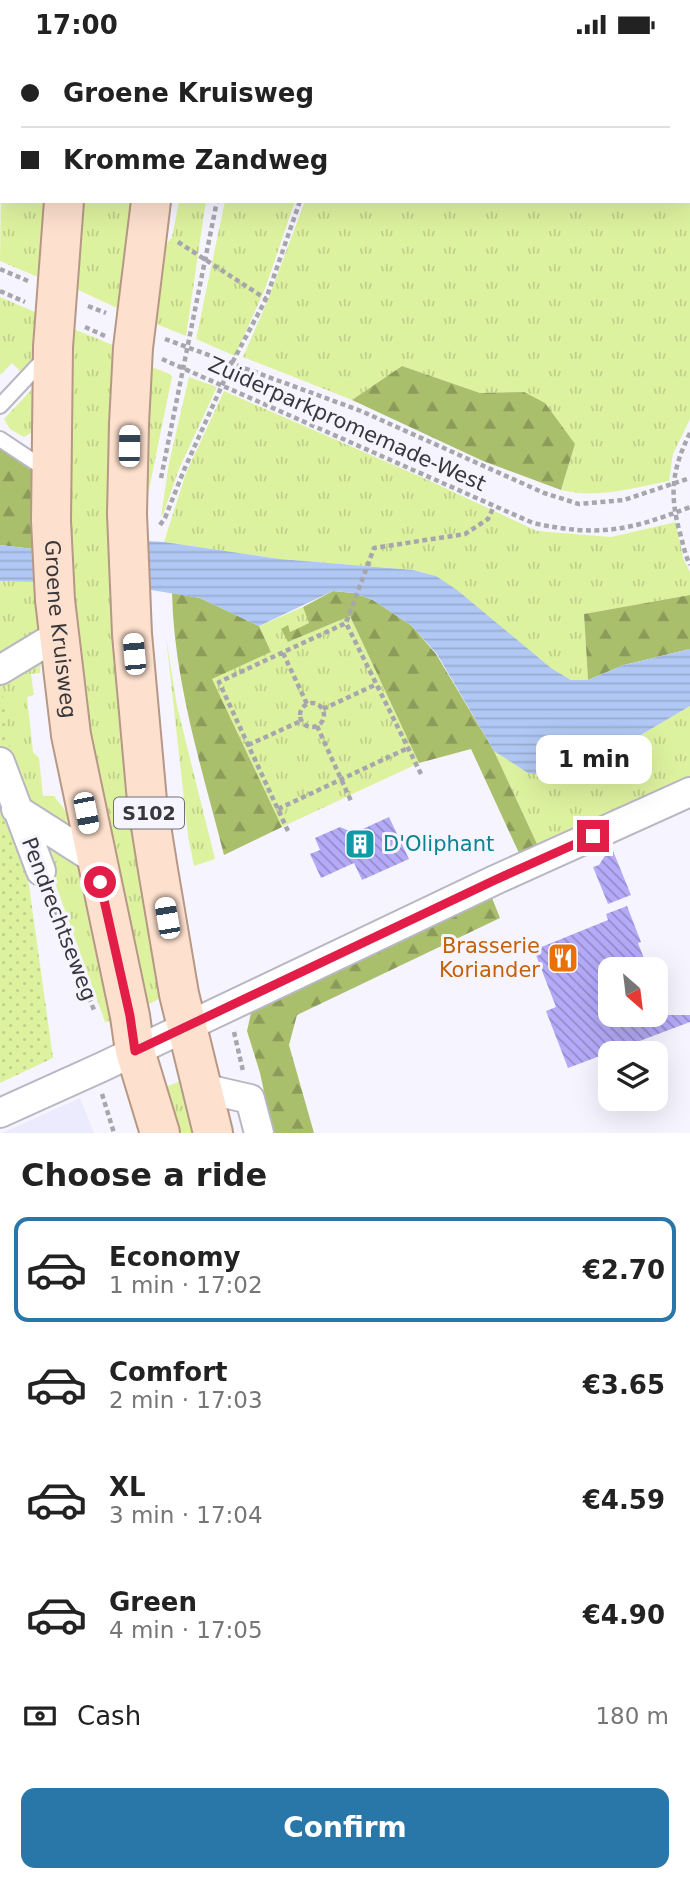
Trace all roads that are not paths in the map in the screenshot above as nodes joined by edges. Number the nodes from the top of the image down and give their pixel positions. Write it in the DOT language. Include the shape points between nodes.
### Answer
graph roads {
  1 [pos="64,203"];
  2 [pos="151,203"];
  3 [pos="56,318"];
  4 [pos="0,406"];
  5 [pos="0,439"];
  6 [pos="51,474"];
  7 [pos="57,617"];
  8 [pos="0,670"];
  9 [pos="0,762"];
  10 [pos="690,792"];
  11 [pos="16,809"];
  12 [pos="96,860"];
  13 [pos="41,871"];
  14 [pos="187,1026"];
  15 [pos="135,1051"];
  16 [pos="202,1087"];
  17 [pos="0,1112"];
  18 [pos="160,1133"];
  19 [pos="213,1133"];
  20 [pos="259,1133"];
  1 -- 3 [label="main road, Groene Kruisweg / S102"];
  2 -- 14 [label="main road, S102" via="135,337 142,520 131,597 147,801"];
  3 -- 4 [label="lane" via="36,370"];
  3 -- 6 [label="main road, Groene Kruisweg / S102"];
  5 -- 6 [label="lane"];
  6 -- 7 [label="main road, Groene Kruisweg / S102"];
  7 -- 8 [label="street"];
  7 -- 12 [label="main road, Groene Kruisweg / S102" via="71,734"];
  9 -- 11 [label="street, Pendrechtseweg"];
  10 -- 14 [label="street"];
  11 -- 12 [label="street, Pendrechtseweg"];
  11 -- 13 [label="street, Pendrechtseweg"];
  12 -- 15 [label="main road, Groene Kruisweg / S102"];
  14 -- 15 [label="street"];
  14 -- 16 [label="main road, S102"];
  15 -- 17 [label="street"];
  15 -- 18 [label="main road, S102"];
  16 -- 19 [label="main road, S102"];
  16 -- 20 [label="street" via="250,1100"];
}
